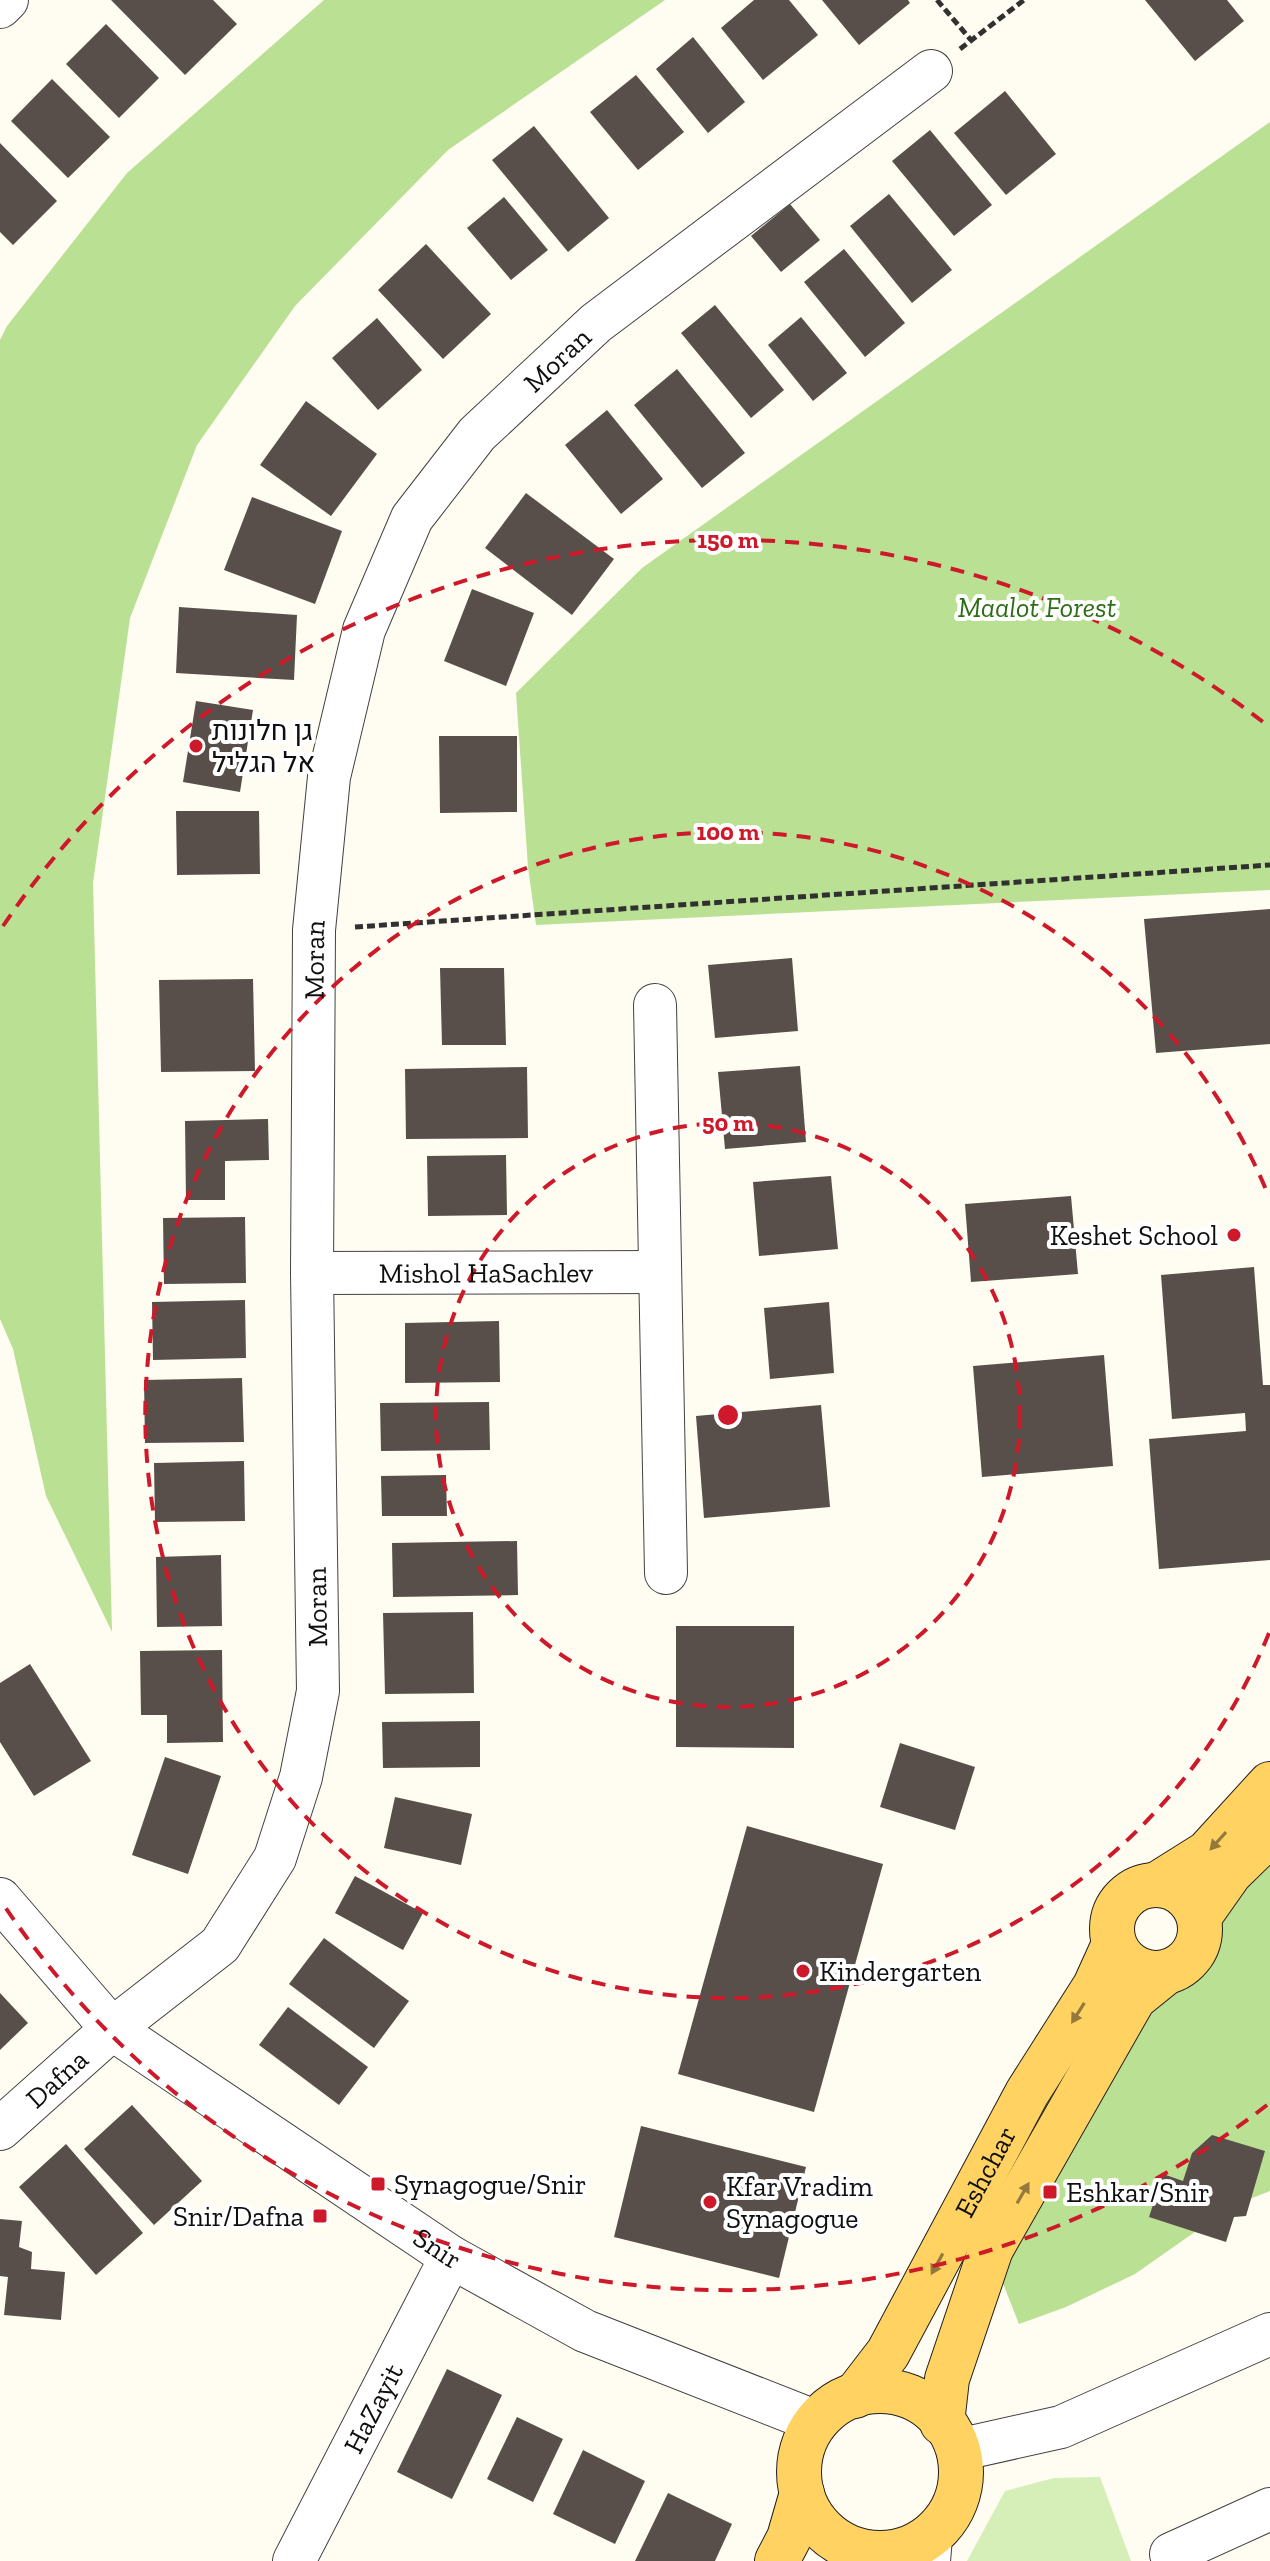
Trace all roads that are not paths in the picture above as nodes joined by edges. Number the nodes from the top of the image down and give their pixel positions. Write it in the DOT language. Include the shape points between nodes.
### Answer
graph roads {
  1 [pos="7,0"];
  2 [pos="0,7"];
  3 [pos="931,71"];
  4 [pos="655,1005"];
  5 [pos="660,1272"];
  6 [pos="312,1273"];
  7 [pos="666,1573"];
  8 [pos="1270,1784"];
  9 [pos="1270,1834"];
  10 [pos="1156,1885"];
  11 [pos="0,1899"];
  12 [pos="1199,1917"];
  13 [pos="1114,1944"];
  14 [pos="1165,1973"];
  15 [pos="112,2029"];
  16 [pos="0,2129"];
  17 [pos="451,2257"];
  18 [pos="1270,2334"];
  19 [pos="855,2396"];
  20 [pos="817,2422"];
  21 [pos="950,2437"];
  22 [pos="802,2493"];
  23 [pos="1270,2509"];
  24 [pos="930,2549"];
  25 [pos="844,2555"];
  26 [pos="294,2561"];
  27 [pos="777,2561"];
  28 [pos="1174,2561"];
  1 -- 2 [label="street"];
  3 -- 6 [label="street, Moran" via="596,323 477,434 412,518 364,630 329,777 314,930"];
  4 -- 5 [label="street"];
  5 -- 6 [label="street, Mishol HaSachlev"];
  5 -- 7 [label="street"];
  6 -- 15 [label="street, Moran" via="318,1691 301,1777 275,1858 220,1945"];
  8 -- 10 [label="main road, one-way" via="1207,1853"];
  9 -- 12 [label="main road" via="1230,1873"];
  10 -- 12 [label="main road" via="1178,1891"];
  10 -- 13 [label="main road" via="1122,1901 1114,1914"];
  11 -- 15 [label="street, Snir"];
  12 -- 14 [label="main road" via="1198,1942 1191,1956"];
  13 -- 14 [label="main road" via="1135,1968"];
  13 -- 19 [label="main road, Eshchar, one-way" via="1095,1986 1027,2093 888,2353"];
  21 -- 14 [label="main road, Eshchar, one-way" via="947,2379 991,2249 1134,1998"];
  15 -- 16 [label="street, Dafna"];
  15 -- 17 [label="street, Snir"];
  17 -- 20 [label="street, Snir" via="585,2331"];
  17 -- 26 [label="street, HaZayit"];
  18 -- 21 [label="street" via="1061,2427"];
  19 -- 20 [label="main road"];
  19 -- 21 [label="main road" via="883,2391 920,2401"];
  20 -- 22 [label="main road" via="804,2444"];
  21 -- 24 [label="main road" via="961,2481 952,2512"];
  22 -- 25 [label="main road" via="812,2516"];
  22 -- 27 [label="main road"];
  23 -- 28 [label="street" via="1171,2554"];
  24 -- 25 [label="main road"];
}
